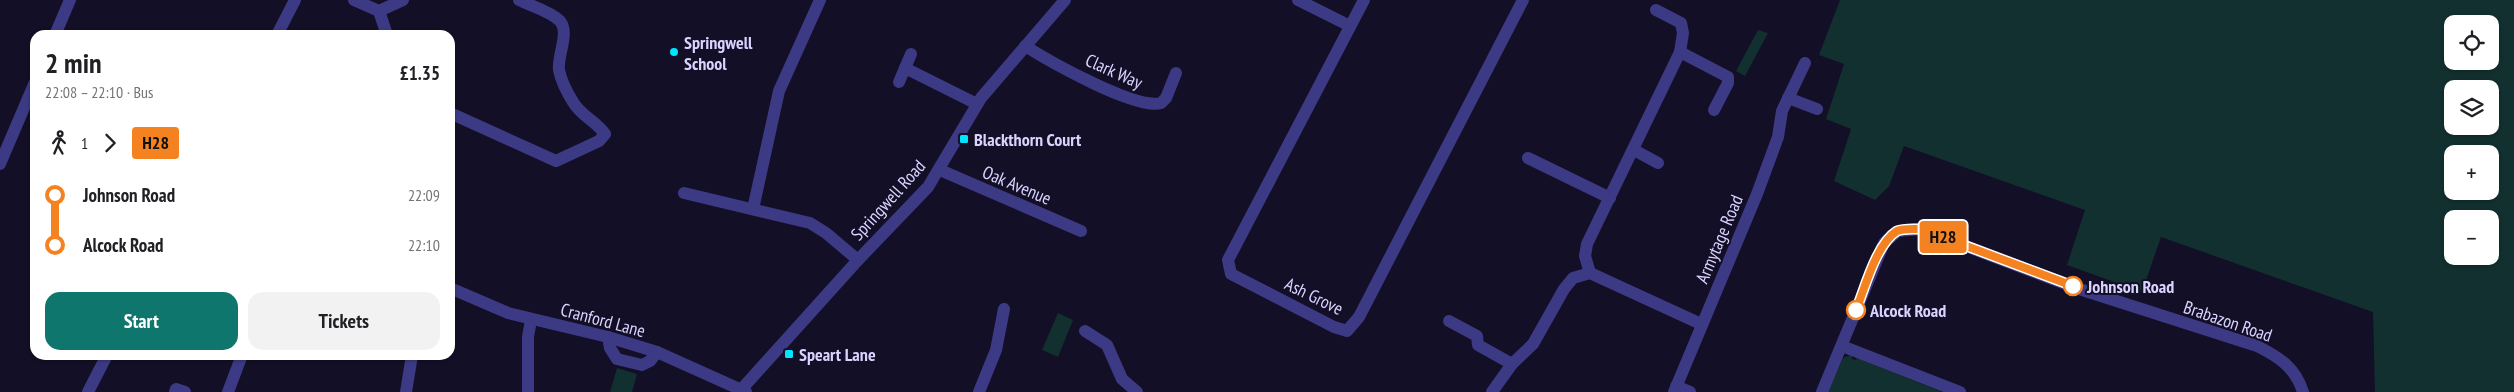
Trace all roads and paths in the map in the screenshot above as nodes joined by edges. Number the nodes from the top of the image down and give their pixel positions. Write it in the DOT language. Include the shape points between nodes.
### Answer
graph roads {
  1 [pos="70,0"];
  2 [pos="295,0"];
  3 [pos="354,0"];
  4 [pos="403,0"];
  5 [pos="519,0"];
  6 [pos="820,0"];
  7 [pos="1065,0"];
  8 [pos="1298,0"];
  9 [pos="1364,0"];
  10 [pos="1523,0"];
  11 [pos="1656,10"];
  12 [pos="379,11"];
  13 [pos="1350,26"];
  14 [pos="57,30"];
  15 [pos="280,30"];
  16 [pos="385,30"];
  17 [pos="1025,46"];
  18 [pos="1680,52"];
  19 [pos="911,54"];
  20 [pos="1805,63"];
  21 [pos="905,68"];
  22 [pos="1176,74"];
  23 [pos="899,82"];
  24 [pos="30,94"];
  25 [pos="1788,98"];
  26 [pos="976,104"];
  27 [pos="1817,109"];
  28 [pos="1714,110"];
  29 [pos="455,115"];
  30 [pos="1634,150"];
  31 [pos="1528,158"];
  32 [pos="1658,163"];
  33 [pos="0,164"];
  34 [pos="940,170"];
  35 [pos="684,194"];
  36 [pos="1610,198"];
  37 [pos="753,210"];
  38 [pos="1081,231"];
  39 [pos="858,260"];
  40 [pos="1590,272"];
  41 [pos="455,290"];
  42 [pos="1004,308"];
  43 [pos="531,320"];
  44 [pos="1449,322"];
  45 [pos="1701,324"];
  46 [pos="1085,331"];
  47 [pos="608,337"];
  48 [pos="1842,346"];
  49 [pos="657,352"];
  50 [pos="104,360"];
  51 [pos="240,360"];
  52 [pos="411,360"];
  53 [pos="1512,364"];
  54 [pos="1675,389"];
  55 [pos="742,391"];
  56 [pos="88,392"];
  57 [pos="174,392"];
  58 [pos="185,392"];
  59 [pos="228,392"];
  60 [pos="406,392"];
  61 [pos="528,392"];
  62 [pos="980,392"];
  63 [pos="1137,392"];
  64 [pos="1492,392"];
  65 [pos="1690,392"];
  66 [pos="1822,392"];
  67 [pos="1960,392"];
  68 [pos="2303,392"];
  1 -- 14 [label="street"];
  2 -- 15 [label="street"];
  3 -- 12 [label="street"];
  4 -- 12 [label="street"];
  5 -- 29 [label="street" via="560,22 564,32 559,56 560,72 572,102 605,134 600,141 556,161"];
  6 -- 37 [label="street" via="779,91"];
  7 -- 17 [label="street, Springwell Road"];
  8 -- 13 [label="street"];
  9 -- 13 [label="street, Ash Grove"];
  10 -- 13 [label="street, Ash Grove" via="1359,317 1347,330 1334,327 1232,274 1228,260"];
  11 -- 18 [label="street" via="1681,23"];
  12 -- 16 [label="street"];
  17 -- 22 [label="street, Clark Way" via="1091,81 1149,105 1161,103 1166,98"];
  17 -- 26 [label="street, Springwell Road"];
  18 -- 28 [label="street" via="1728,77"];
  18 -- 30 [label="street"];
  19 -- 21 [label="street"];
  20 -- 25 [label="street, Armytage Road"];
  21 -- 23 [label="street"];
  21 -- 26 [label="street"];
  24 -- 33 [label="street"];
  25 -- 27 [label="street"];
  25 -- 45 [label="street, Armytage Road" via="1757,194"];
  26 -- 34 [label="street, Springwell Road"];
  30 -- 32 [label="street"];
  30 -- 36 [label="street"];
  31 -- 36 [label="street"];
  34 -- 38 [label="street, Oak Avenue"];
  34 -- 39 [label="street, Springwell Road" via="928,188"];
  35 -- 37 [label="street"];
  36 -- 40 [label="street" via="1587,244 1585,256"];
  37 -- 39 [label="street" via="810,223"];
  39 -- 55 [label="street, Springwell Road"];
  40 -- 45 [label="street"];
  40 -- 53 [label="street" via="1573,278 1533,344"];
  41 -- 43 [label="street, Cranford Lane"];
  42 -- 62 [label="street" via="996,350"];
  43 -- 47 [label="street, Cranford Lane"];
  43 -- 61 [label="street"];
  44 -- 53 [label="street" via="1477,336 1478,345"];
  45 -- 54 [label="street, Armytage Road"];
  46 -- 63 [label="street" via="1107,345 1122,379"];
  47 -- 49 [label="street, Cranford Lane"];
  47 -- 49 [label="street" via="617,358 642,365 650,362"];
  48 -- 66 [label="street, Brabazon Road"];
  48 -- 67 [label="street"];
  48 -- 68 [label="street, Brabazon Road" via="1884,243 1898,230 1921,229 2076,288 2257,346 2283,360 2294,372"];
  49 -- 55 [label="street, Cranford Lane"];
  50 -- 56 [label="street"];
  51 -- 59 [label="street"];
  52 -- 60 [label="street"];
  53 -- 64 [label="street"];
  54 -- 65 [label="street"];
  57 -- 58 [label="street" via="176,389"];
}
